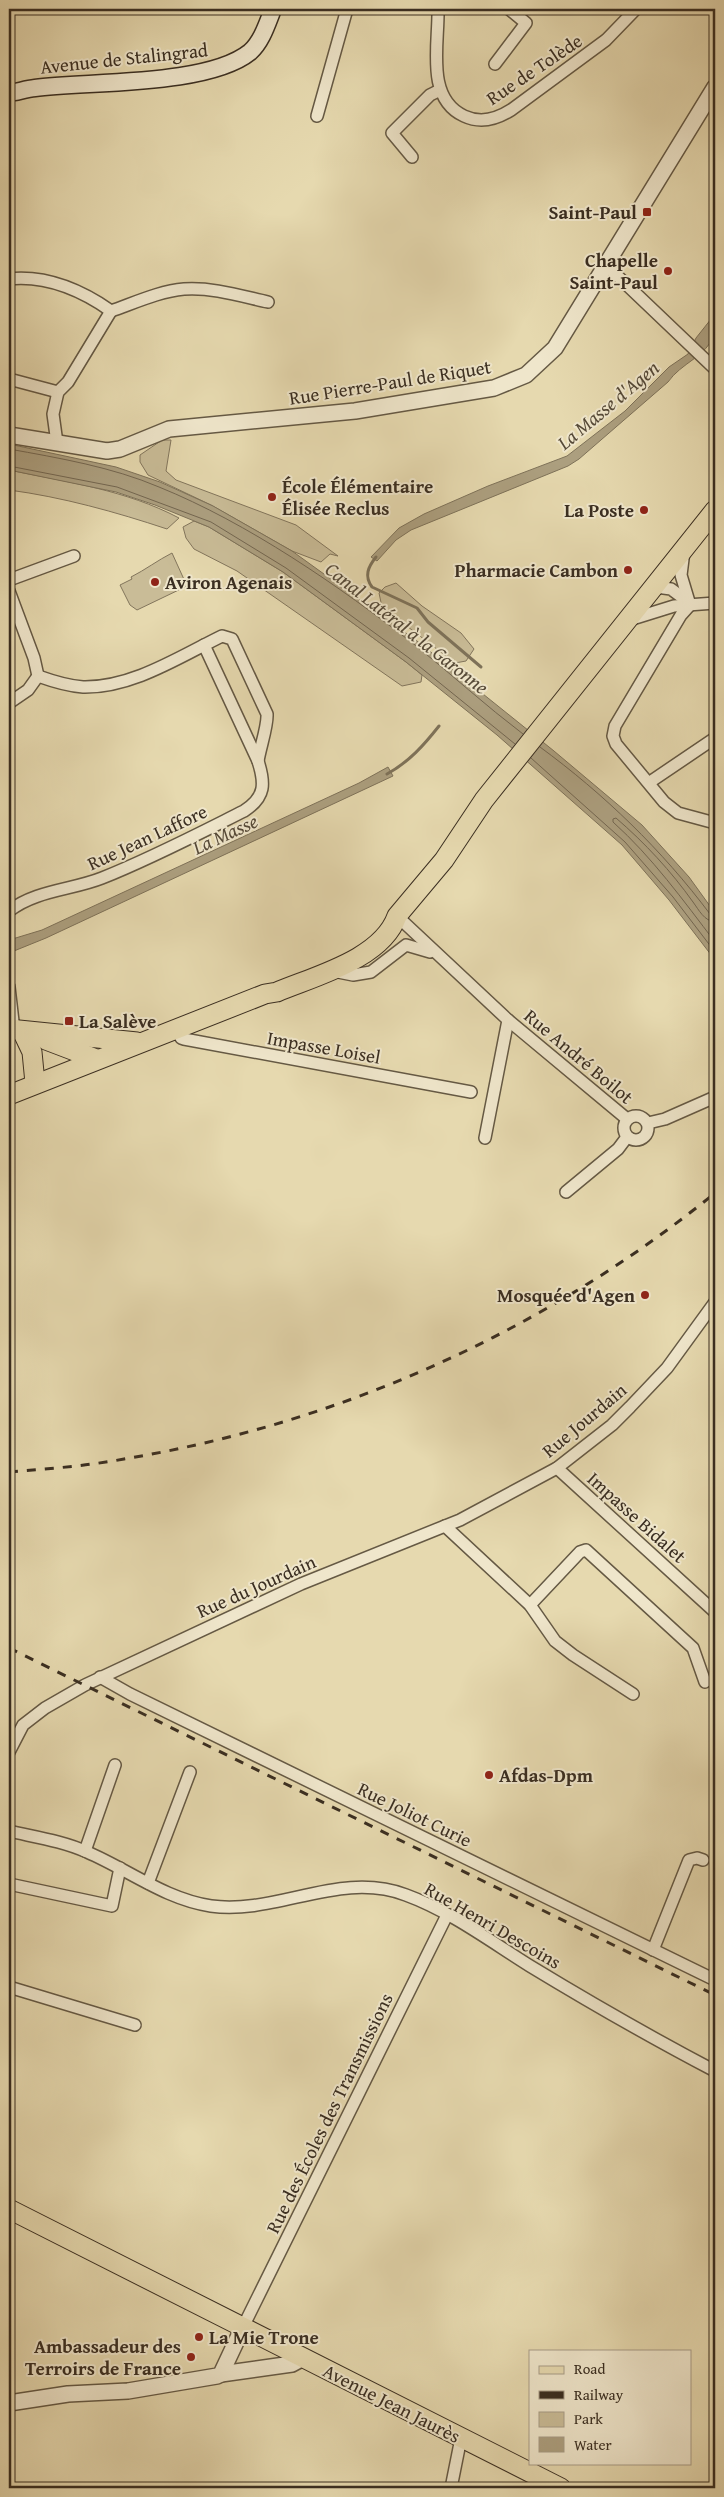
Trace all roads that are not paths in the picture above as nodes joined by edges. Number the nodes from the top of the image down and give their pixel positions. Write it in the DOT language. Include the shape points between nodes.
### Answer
graph roads {
  1 [pos="273,9"];
  2 [pos="347,9"];
  3 [pos="438,9"];
  4 [pos="509,9"];
  5 [pos="636,9"];
  6 [pos="495,64"];
  7 [pos="715,87"];
  8 [pos="440,90"];
  9 [pos="9,93"];
  10 [pos="317,116"];
  11 [pos="412,157"];
  12 [pos="607,266"];
  13 [pos="9,279"];
  14 [pos="268,302"];
  15 [pos="111,311"];
  16 [pos="715,369"];
  17 [pos="9,379"];
  18 [pos="58,392"];
  19 [pos="9,435"];
  20 [pos="57,443"];
  21 [pos="715,510"];
  22 [pos="684,550"];
  23 [pos="74,556"];
  24 [pos="9,580"];
  25 [pos="656,587"];
  26 [pos="9,591"];
  27 [pos="715,603"];
  28 [pos="690,604"];
  29 [pos="674,606"];
  30 [pos="628,620"];
  31 [pos="204,645"];
  32 [pos="38,676"];
  33 [pos="9,703"];
  34 [pos="246,733"];
  35 [pos="263,734"];
  36 [pos="715,738"];
  37 [pos="258,761"];
  38 [pos="650,782"];
  39 [pos="715,823"];
  40 [pos="9,911"];
  41 [pos="398,916"];
  42 [pos="347,952"];
  43 [pos="437,955"];
  44 [pos="327,971"];
  45 [pos="9,987"];
  46 [pos="265,994"];
  47 [pos="508,1020"];
  48 [pos="177,1029"];
  49 [pos="18,1031"];
  50 [pos="88,1037"];
  51 [pos="143,1042"];
  52 [pos="100,1058"];
  53 [pos="36,1083"];
  54 [pos="471,1092"];
  55 [pos="9,1094"];
  56 [pos="715,1097"];
  57 [pos="628,1119"];
  58 [pos="648,1123"];
  59 [pos="628,1137"];
  60 [pos="485,1138"];
  61 [pos="566,1192"];
  62 [pos="715,1302"];
  63 [pos="557,1468"];
  64 [pos="444,1526"];
  65 [pos="530,1605"];
  66 [pos="715,1612"];
  67 [pos="100,1677"];
  68 [pos="705,1682"];
  69 [pos="633,1694"];
  70 [pos="9,1752"];
  71 [pos="115,1765"];
  72 [pos="190,1772"];
  73 [pos="9,1831"];
  74 [pos="85,1851"];
  75 [pos="703,1860"];
  76 [pos="120,1868"];
  77 [pos="148,1883"];
  78 [pos="9,1884"];
  79 [pos="447,1915"];
  80 [pos="653,1950"];
  81 [pos="715,1980"];
  82 [pos="9,1987"];
  83 [pos="135,2025"];
  84 [pos="715,2071"];
  85 [pos="9,2209"];
  86 [pos="226,2318"];
  87 [pos="243,2327"];
  88 [pos="303,2358"];
  89 [pos="220,2374"];
  90 [pos="106,2392"];
  91 [pos="9,2403"];
  92 [pos="461,2438"];
  93 [pos="451,2488"];
  94 [pos="560,2488"];
  1 -- 9 [label="main road, Avenue de Stalingrad" via="260,40 250,51 222,67 203,72"];
  2 -- 10 [label="street"];
  3 -- 8 [label="street, Rue de Tolède" via="436,70"];
  4 -- 6 [label="street" via="526,23"];
  5 -- 8 [label="street, Rue de Tolède" via="606,40 500,117 467,118 448,105"];
  7 -- 12 [label="street, Rue Pierre-Paul de Riquet"];
  8 -- 11 [label="street" via="430,95 392,133"];
  12 -- 16 [label="street"];
  12 -- 20 [label="street, Rue Pierre-Paul de Riquet" via="555,348 536,368 505,384 356,411 170,429 106,451"];
  13 -- 15 [label="street" via="47,281 73,288"];
  14 -- 15 [label="street" via="201,289 183,289"];
  15 -- 18 [label="street" via="68,382"];
  17 -- 18 [label="street"];
  18 -- 20 [label="street" via="53,414"];
  19 -- 20 [label="street, Rue Pierre-Paul de Riquet"];
  21 -- 22 [label="main road"];
  22 -- 25 [label="main road"];
  22 -- 28 [label="street" via="681,576"];
  23 -- 24 [label="street"];
  25 -- 28 [label="street" via="671,589"];
  25 -- 29 [label="street"];
  25 -- 30 [label="main road"];
  26 -- 32 [label="street"];
  27 -- 28 [label="street"];
  28 -- 29 [label="street"];
  28 -- 38 [label="street" via="615,726 613,736 616,744"];
  29 -- 30 [label="street"];
  30 -- 41 [label="main road"];
  31 -- 32 [label="street, Rue Jean Laffore" via="128,680 106,685 82,687"];
  31 -- 34 [label="street, Rue Jean Laffore"];
  31 -- 35 [label="street, Rue Jean Laffore" via="222,636 232,639 267,714 268,722"];
  32 -- 33 [label="street" via="28,690"];
  34 -- 35 [label="street"];
  34 -- 37 [label="street, Rue Jean Laffore"];
  35 -- 37 [label="street, Rue Jean Laffore"];
  36 -- 38 [label="street"];
  37 -- 40 [label="street, Rue Jean Laffore" via="263,787 259,797 244,811 104,878 38,896"];
  38 -- 39 [label="street" via="664,802 678,813"];
  41 -- 42 [label="main road" via="383,923"];
  41 -- 43 [label="street, Rue André Boilot"];
  41 -- 44 [label="main road" via="394,926 365,954"];
  42 -- 44 [label="main road"];
  42 -- 46 [label="main road" via="274,985"];
  43 -- 44 [label="street" via="406,945 372,972 352,975"];
  43 -- 47 [label="street, Rue André Boilot"];
  44 -- 46 [label="main road"];
  45 -- 49 [label="street"];
  46 -- 48 [label="main road"];
  47 -- 57 [label="street, Rue André Boilot"];
  47 -- 60 [label="street, Rue André Boilot"];
  48 -- 51 [label="main road"];
  48 -- 54 [label="street, Impasse Loisel" via="184,1039"];
  49 -- 50 [label="main road"];
  49 -- 52 [label="main road"];
  49 -- 53 [label="main road" via="32,1052"];
  50 -- 51 [label="main road"];
  50 -- 52 [label="main road"];
  51 -- 52 [label="main road"];
  52 -- 53 [label="main road"];
  53 -- 55 [label="main road"];
  56 -- 58 [label="street"];
  57 -- 58 [label="street" via="637,1115"];
  57 -- 59 [label="street" via="623,1128"];
  58 -- 59 [label="street" via="644,1137 637,1140"];
  59 -- 61 [label="street"];
  62 -- 63 [label="street, Rue Jourdain" via="667,1368 630,1407"];
  63 -- 64 [label="street, Rue Jourdain"];
  63 -- 66 [label="street, Impasse Bidalet"];
  64 -- 65 [label="street"];
  64 -- 67 [label="street, Rue du Jourdain" via="301,1584"];
  65 -- 68 [label="street" via="580,1552 586,1550 693,1648"];
  65 -- 69 [label="street" via="555,1641"];
  67 -- 70 [label="street, Rue du Jourdain" via="45,1708 23,1725"];
  67 -- 80 [label="street, Rue Joliot Curie"];
  71 -- 74 [label="street"];
  72 -- 77 [label="street"];
  73 -- 74 [label="street, Rue Henri Descoins"];
  74 -- 76 [label="street, Rue Henri Descoins"];
  75 -- 80 [label="street" via="689,1860"];
  76 -- 77 [label="street, Rue Henri Descoins"];
  76 -- 78 [label="street" via="112,1906"];
  77 -- 79 [label="street, Rue Henri Descoins" via="189,1901 229,1907 256,1905 353,1886 383,1888"];
  79 -- 84 [label="street, Rue Henri Descoins" via="628,2025"];
  79 -- 87 [label="street, Rue des Écoles des Transmissions"];
  80 -- 81 [label="street, Rue Joliot Curie"];
  82 -- 83 [label="street"];
  85 -- 86 [label="main road, Avenue Jean Jaurès"];
  86 -- 87 [label="main road, Avenue Jean Jaurès"];
  86 -- 90 [label="street" via="230,2340 214,2369"];
  87 -- 88 [label="main road, Avenue Jean Jaurès"];
  87 -- 89 [label="street"];
  88 -- 89 [label="street" via="292,2364"];
  88 -- 92 [label="main road, Avenue Jean Jaurès"];
  89 -- 90 [label="street" via="146,2389"];
  90 -- 91 [label="street"];
  92 -- 93 [label="street"];
  92 -- 94 [label="main road, Avenue Jean Jaurès"];
}
